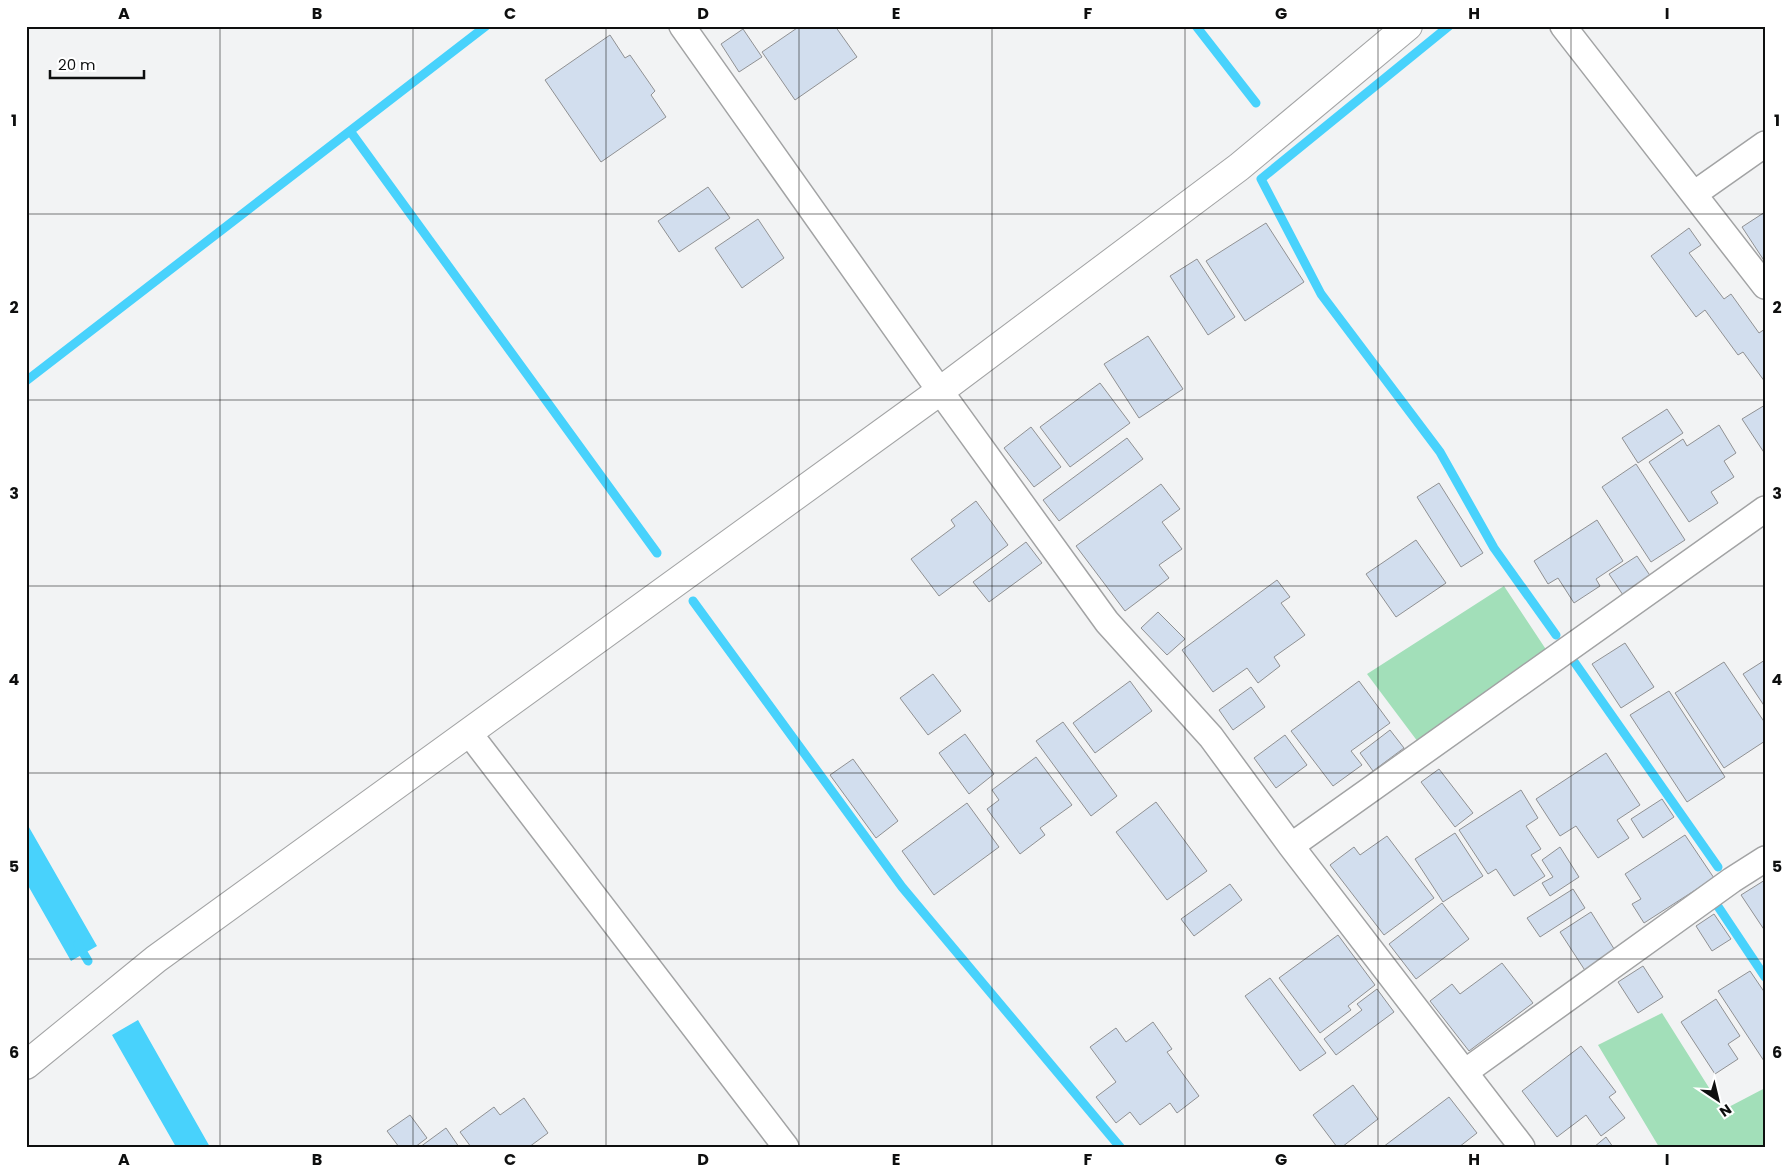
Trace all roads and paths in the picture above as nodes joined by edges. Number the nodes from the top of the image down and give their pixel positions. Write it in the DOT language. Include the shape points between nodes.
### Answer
graph roads {
  1 [pos="682,26"];
  2 [pos="1408,26"];
  3 [pos="1563,26"];
  4 [pos="1765,144"];
  5 [pos="1694,194"];
  6 [pos="1765,286"];
  7 [pos="940,391"];
  8 [pos="1765,508"];
  9 [pos="469,733"];
  10 [pos="1291,846"];
  11 [pos="1765,859"];
  12 [pos="26,1065"];
  13 [pos="1465,1072"];
  14 [pos="786,1147"];
  15 [pos="1522,1147"];
  1 -- 7 [label="street"];
  2 -- 7 [label="street" via="1240,167"];
  3 -- 5 [label="street"];
  4 -- 5 [label="street"];
  5 -- 6 [label="street"];
  7 -- 9 [label="street"];
  7 -- 10 [label="street" via="1107,622 1211,737"];
  8 -- 10 [label="street"];
  9 -- 12 [label="street" via="156,959"];
  9 -- 14 [label="street"];
  10 -- 13 [label="street"];
  11 -- 13 [label="street"];
  13 -- 15 [label="street"];
}
